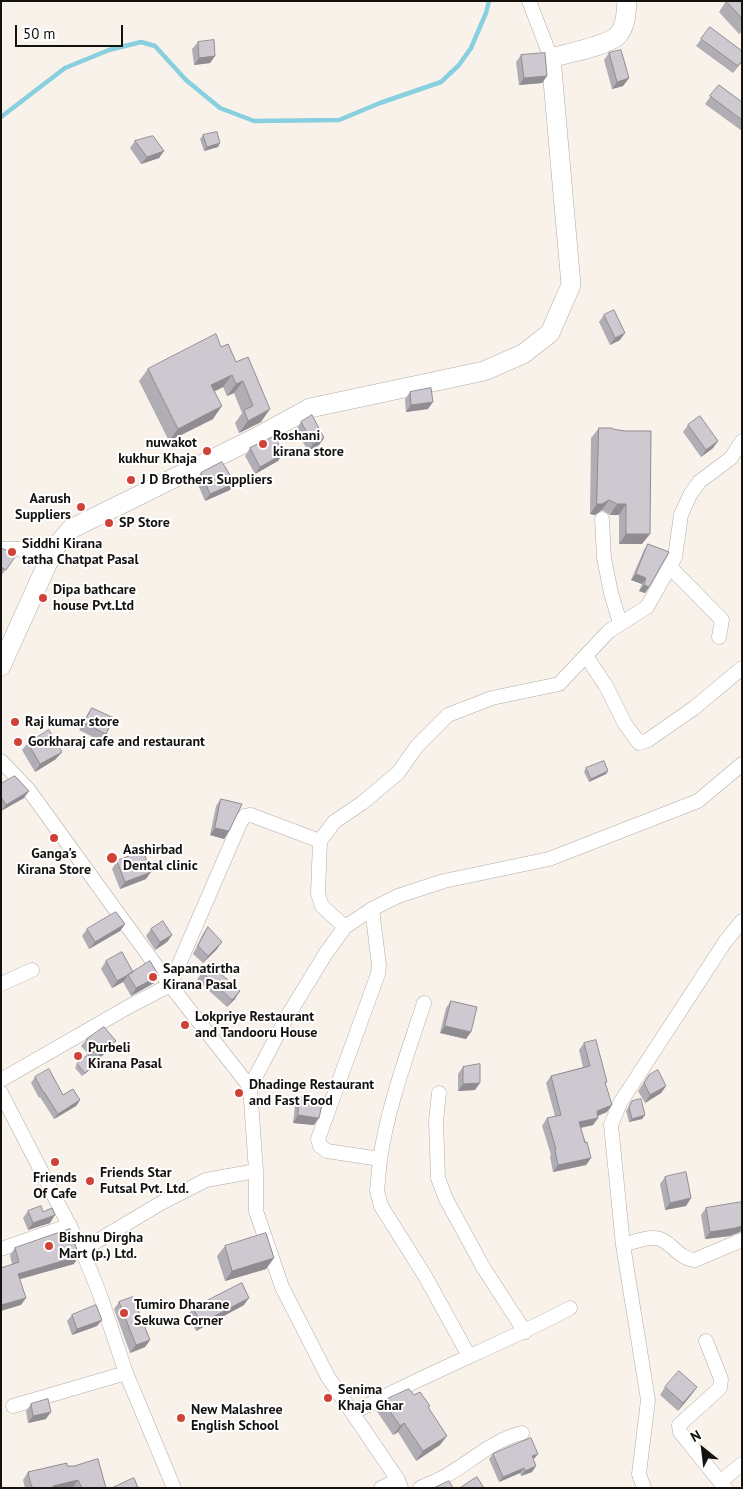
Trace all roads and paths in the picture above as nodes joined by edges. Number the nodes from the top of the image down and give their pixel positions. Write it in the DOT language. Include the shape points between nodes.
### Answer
graph roads {
  1 [pos="529,1"];
  2 [pos="627,1"];
  3 [pos="551,58"];
  4 [pos="742,441"];
  5 [pos="602,519"];
  6 [pos="1,549"];
  7 [pos="54,549"];
  8 [pos="670,567"];
  9 [pos="620,623"];
  10 [pos="719,637"];
  11 [pos="586,656"];
  12 [pos="1,666"];
  13 [pos="742,668"];
  14 [pos="1,761"];
  15 [pos="742,764"];
  16 [pos="320,841"];
  17 [pos="372,909"];
  18 [pos="742,921"];
  19 [pos="345,927"];
  20 [pos="32,970"];
  21 [pos="1,984"];
  22 [pos="170,985"];
  23 [pos="424,1003"];
  24 [pos="1,1080"];
  25 [pos="250,1087"];
  26 [pos="1,1093"];
  27 [pos="439,1093"];
  28 [pos="380,1159"];
  29 [pos="256,1171"];
  30 [pos="70,1224"];
  31 [pos="742,1240"];
  32 [pos="623,1245"];
  33 [pos="1,1249"];
  34 [pos="82,1250"];
  35 [pos="570,1308"];
  36 [pos="525,1332"];
  37 [pos="706,1341"];
  38 [pos="469,1356"];
  39 [pos="126,1373"];
  40 [pos="13,1406"];
  41 [pos="353,1413"];
  42 [pos="522,1433"];
  43 [pos="742,1464"];
  44 [pos="400,1484"];
  45 [pos="722,1485"];
  46 [pos="174,1488"];
  47 [pos="381,1488"];
  48 [pos="420,1488"];
  49 [pos="644,1488"];
  1 -- 3 [label="street"];
  2 -- 3 [label="street" via="626,18 618,34 609,42"];
  3 -- 7 [label="street" via="571,285 550,333 523,354 484,371 310,408 71,529"];
  4 -- 8 [label="street" via="731,458 699,482 690,495 681,515 676,557"];
  5 -- 9 [label="street" via="604,558"];
  6 -- 7 [label="street"];
  7 -- 12 [label="street"];
  8 -- 9 [label="street" via="648,607"];
  8 -- 10 [label="street" via="722,620"];
  9 -- 11 [label="street"];
  11 -- 13 [label="street" via="639,743 694,708"];
  11 -- 16 [label="street" via="559,684 492,698 448,715 417,746 398,773 362,804 334,822"];
  14 -- 22 [label="street" via="28,789"];
  15 -- 17 [label="street" via="698,801 549,859 444,881 398,896"];
  16 -- 19 [label="street" via="318,894 322,906"];
  16 -- 22 [label="street" via="251,814 245,816"];
  17 -- 19 [label="street"];
  17 -- 28 [label="street" via="378,974 318,1139 320,1146 327,1151"];
  18 -- 32 [label="street" via="620,1103 611,1125"];
  19 -- 25 [label="street" via="287,1017"];
  20 -- 21 [label="street"];
  22 -- 24 [label="street"];
  22 -- 25 [label="street"];
  23 -- 28 [label="street" via="392,1101"];
  25 -- 29 [label="street"];
  26 -- 30 [label="street"];
  27 -- 36 [label="street" via="436,1121 438,1178 483,1267"];
  28 -- 38 [label="street" via="377,1190 381,1206 425,1276"];
  29 -- 34 [label="street" via="206,1180"];
  29 -- 41 [label="street" via="256,1211 282,1287 328,1377"];
  30 -- 33 [label="street"];
  30 -- 34 [label="street"];
  31 -- 32 [label="street" via="695,1260 687,1259 669,1244 654,1238"];
  32 -- 49 [label="street" via="648,1400 639,1474"];
  34 -- 39 [label="street"];
  35 -- 36 [label="street"];
  36 -- 38 [label="street"];
  37 -- 45 [label="street" via="721,1379 720,1388 679,1425 680,1432"];
  38 -- 41 [label="street"];
  39 -- 40 [label="street"];
  39 -- 46 [label="street"];
  41 -- 44 [label="street"];
  42 -- 48 [label="street" via="510,1436 440,1480"];
  43 -- 45 [label="street"];
  44 -- 47 [label="street"];
}
